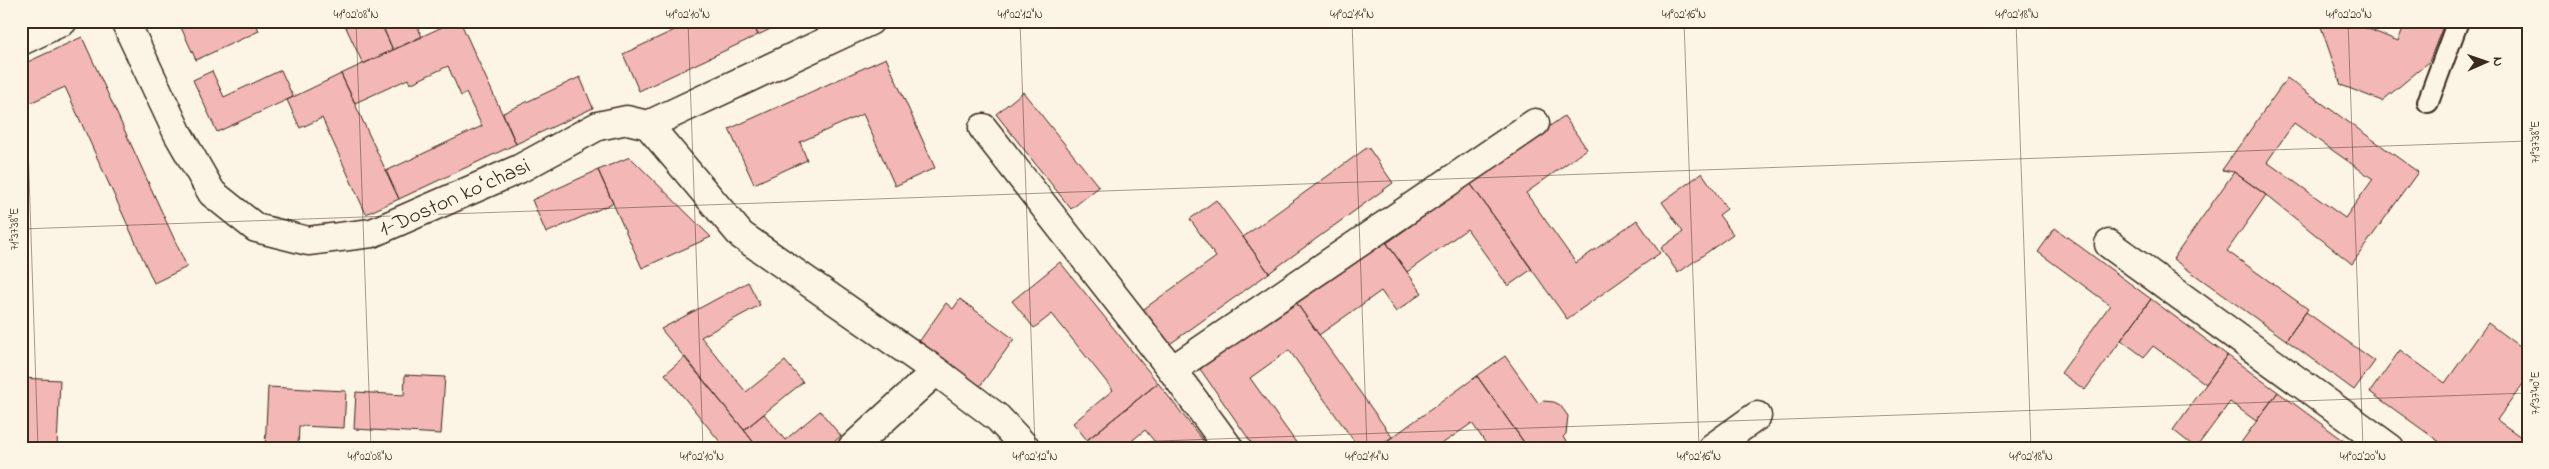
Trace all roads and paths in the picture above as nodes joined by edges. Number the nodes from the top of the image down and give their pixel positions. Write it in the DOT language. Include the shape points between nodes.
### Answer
graph roads {
  1 [pos="63,21"];
  2 [pos="125,21"];
  3 [pos="870,21"];
  4 [pos="2458,21"];
  5 [pos="21,41"];
  6 [pos="2428,102"];
  7 [pos="1535,123"];
  8 [pos="648,125"];
  9 [pos="983,128"];
  10 [pos="2109,244"];
  11 [pos="1172,370"];
  12 [pos="936,371"];
  13 [pos="1757,416"];
  14 [pos="852,448"];
  15 [pos="1026,448"];
  16 [pos="1229,448"];
  17 [pos="1712,448"];
  18 [pos="2390,448"];
  1 -- 5 [label="street"];
  2 -- 8 [label="street, 1-Doston koʻchasi" via="178,134 212,193 256,228 308,241 372,232 519,169 598,126 627,120"];
  3 -- 8 [label="street"];
  4 -- 6 [label="lane"];
  7 -- 11 [label="street"];
  8 -- 12 [label="street" via="741,235"];
  9 -- 11 [label="street"];
  10 -- 18 [label="street"];
  11 -- 16 [label="street"];
  12 -- 14 [label="street"];
  12 -- 15 [label="street" via="998,418"];
  13 -- 17 [label="street"];
}
